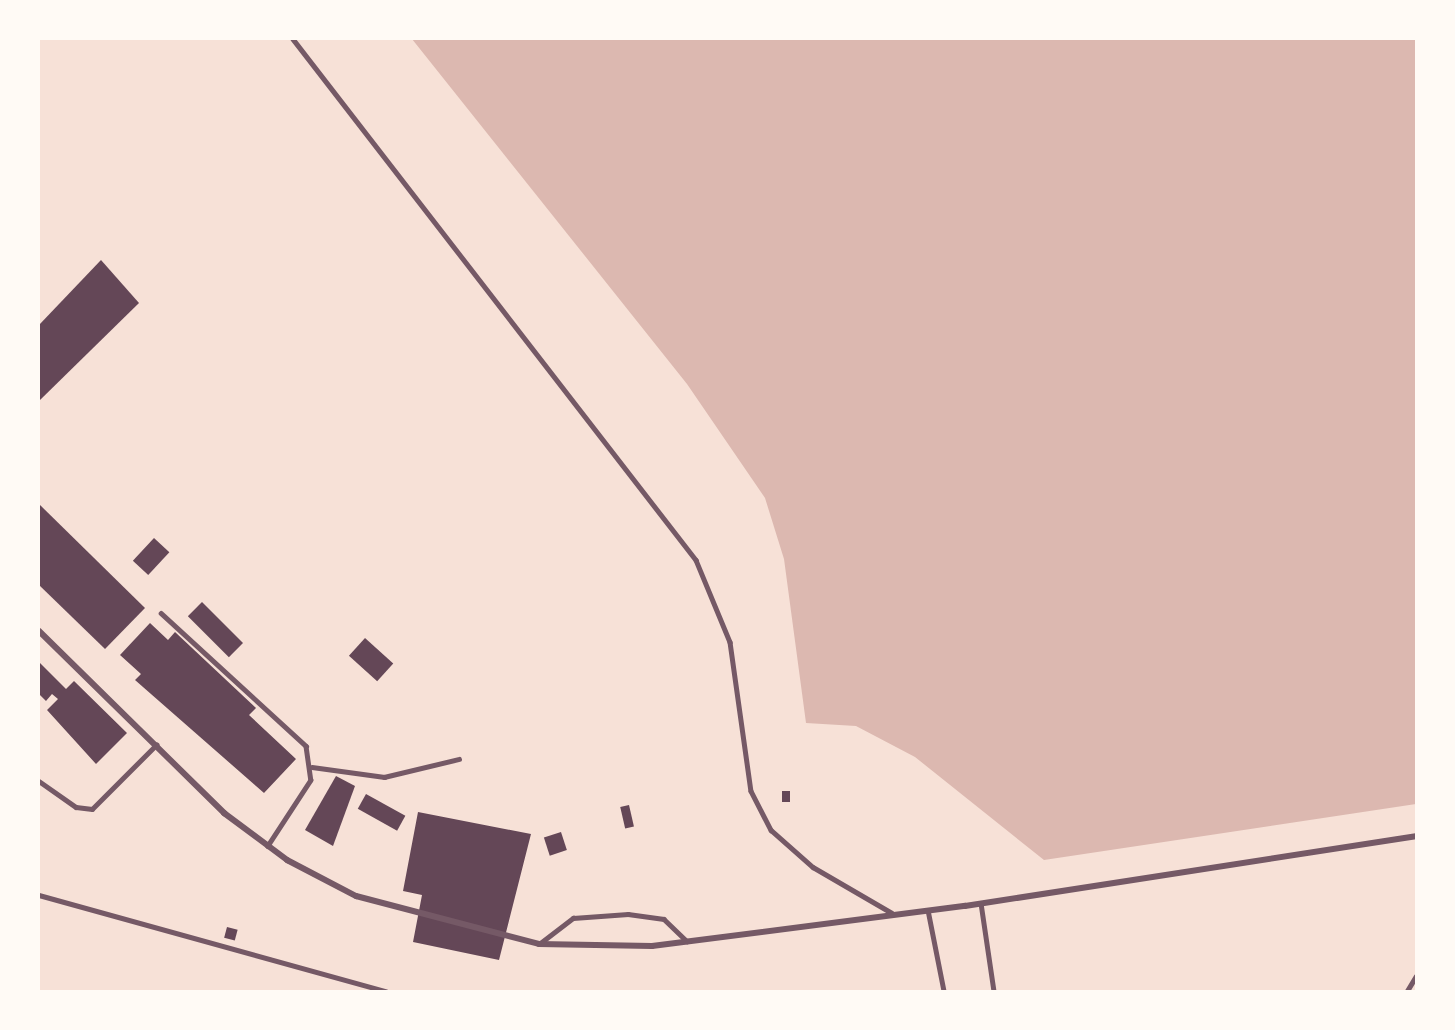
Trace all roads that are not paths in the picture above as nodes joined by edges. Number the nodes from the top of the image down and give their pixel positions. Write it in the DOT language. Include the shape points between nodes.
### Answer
graph roads {
  1 [pos="293,39"];
  2 [pos="160,613"];
  3 [pos="39,631"];
  4 [pos="156,745"];
  5 [pos="459,759"];
  6 [pos="312,767"];
  7 [pos="39,781"];
  8 [pos="1416,836"];
  9 [pos="268,846"];
  10 [pos="39,895"];
  11 [pos="981,903"];
  12 [pos="928,910"];
  13 [pos="892,914"];
  14 [pos="687,941"];
  15 [pos="539,944"];
  16 [pos="1416,976"];
  17 [pos="386,991"];
  18 [pos="944,991"];
  19 [pos="994,991"];
  20 [pos="1407,991"];
  1 -- 13 [label="lane" via="696,560 730,642 751,791 771,830 813,867"];
  2 -- 6 [label="lane" via="300,738"];
  3 -- 4 [label="street"];
  4 -- 7 [label="lane" via="92,809 75,807"];
  4 -- 9 [label="street" via="224,813"];
  5 -- 6 [label="lane" via="384,777"];
  6 -- 9 [label="lane" via="306,790"];
  8 -- 11 [label="street"];
  9 -- 15 [label="street" via="356,896"];
  10 -- 17 [label="lane"];
  11 -- 12 [label="street"];
  11 -- 19 [label="lane"];
  12 -- 13 [label="street"];
  12 -- 18 [label="lane"];
  13 -- 14 [label="street"];
  14 -- 15 [label="street" via="614,949"];
  14 -- 15 [label="lane" via="664,920 628,914 573,918"];
  16 -- 20 [label="lane"];
}
